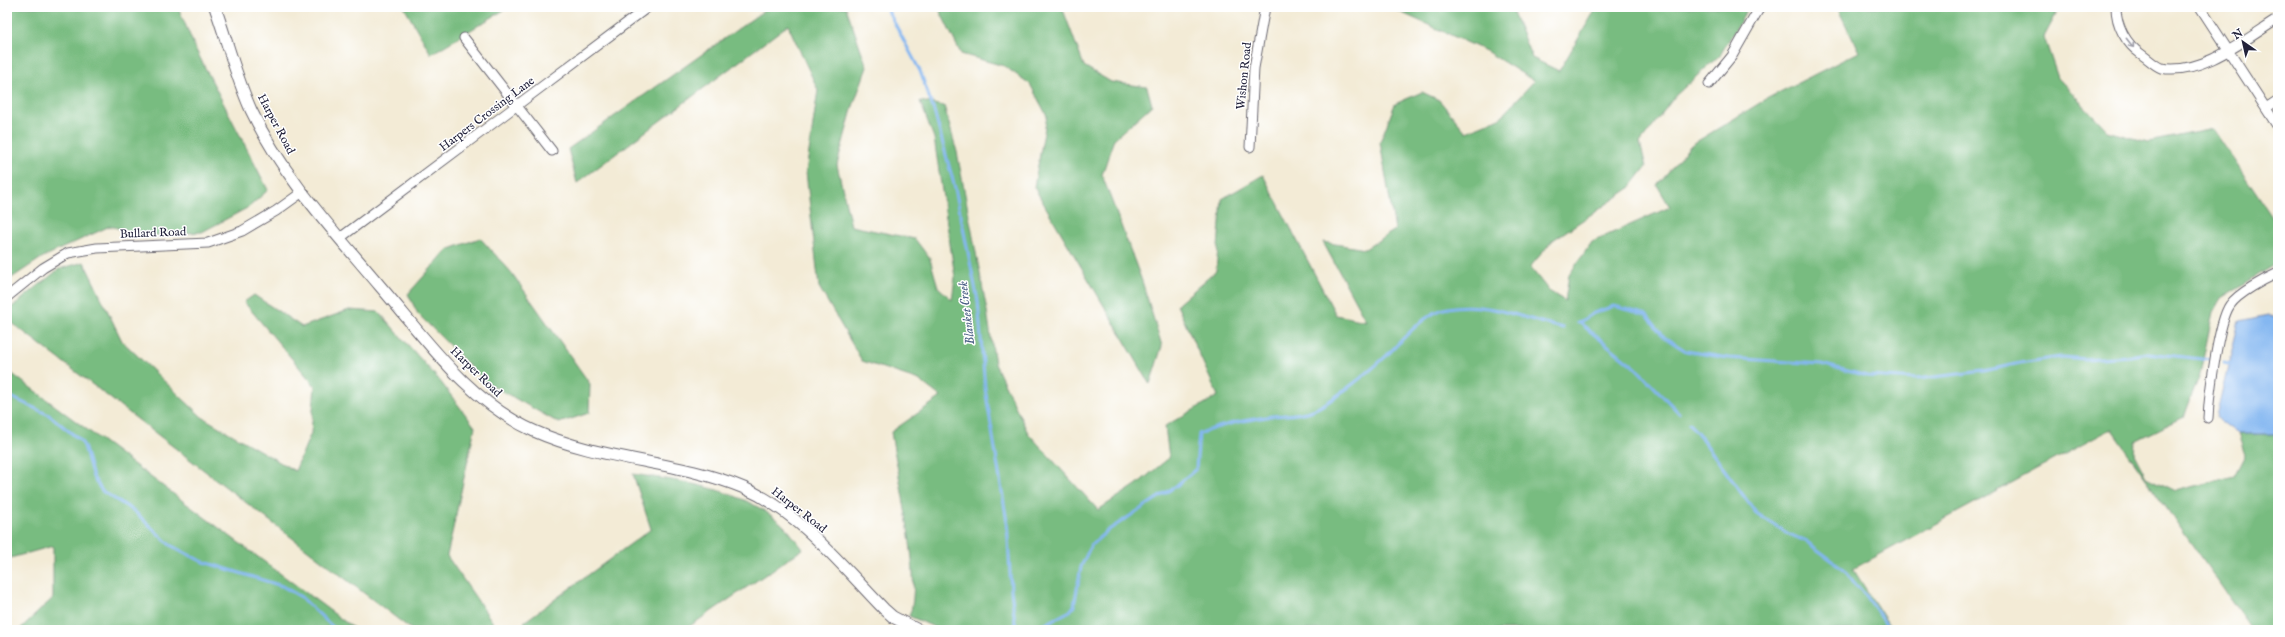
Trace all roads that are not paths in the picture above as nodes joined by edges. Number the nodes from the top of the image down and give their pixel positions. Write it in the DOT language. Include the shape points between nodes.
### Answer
graph roads {
  1 [pos="215,7"];
  2 [pos="648,7"];
  3 [pos="1265,7"];
  4 [pos="1760,7"];
  5 [pos="2116,7"];
  6 [pos="2200,7"];
  7 [pos="2278,19"];
  8 [pos="464,38"];
  9 [pos="2228,50"];
  10 [pos="1709,84"];
  11 [pos="2278,100"];
  12 [pos="517,106"];
  13 [pos="2266,108"];
  14 [pos="2278,127"];
  15 [pos="1250,147"];
  16 [pos="552,152"];
  17 [pos="301,193"];
  18 [pos="340,238"];
  19 [pos="2278,273"];
  20 [pos="7,297"];
  21 [pos="2208,418"];
  22 [pos="918,630"];
  1 -- 17 [label="street, Harper Road" via="251,110"];
  2 -- 12 [label="street, Harpers Crossing Lane"];
  3 -- 15 [label="street, Wishon Road" via="1254,68"];
  4 -- 10 [label="street" via="1732,56"];
  5 -- 9 [label="street, one-way" via="2122,33 2136,51 2160,68 2181,69 2215,58"];
  6 -- 9 [label="street"];
  7 -- 9 [label="street"];
  8 -- 12 [label="street"];
  9 -- 13 [label="street"];
  11 -- 13 [label="street"];
  12 -- 16 [label="street"];
  12 -- 18 [label="street, Harpers Crossing Lane"];
  13 -- 14 [label="street"];
  17 -- 18 [label="street, Harper Road"];
  17 -- 20 [label="street, Bullard Road" via="242,230 208,243 97,248 68,253 43,268"];
  18 -- 22 [label="street, Harper Road" via="449,366 492,407 510,419 553,439 724,481 759,496 781,510 824,546 893,617"];
  19 -- 21 [label="street" via="2236,299 2226,312 2211,385"];
}
